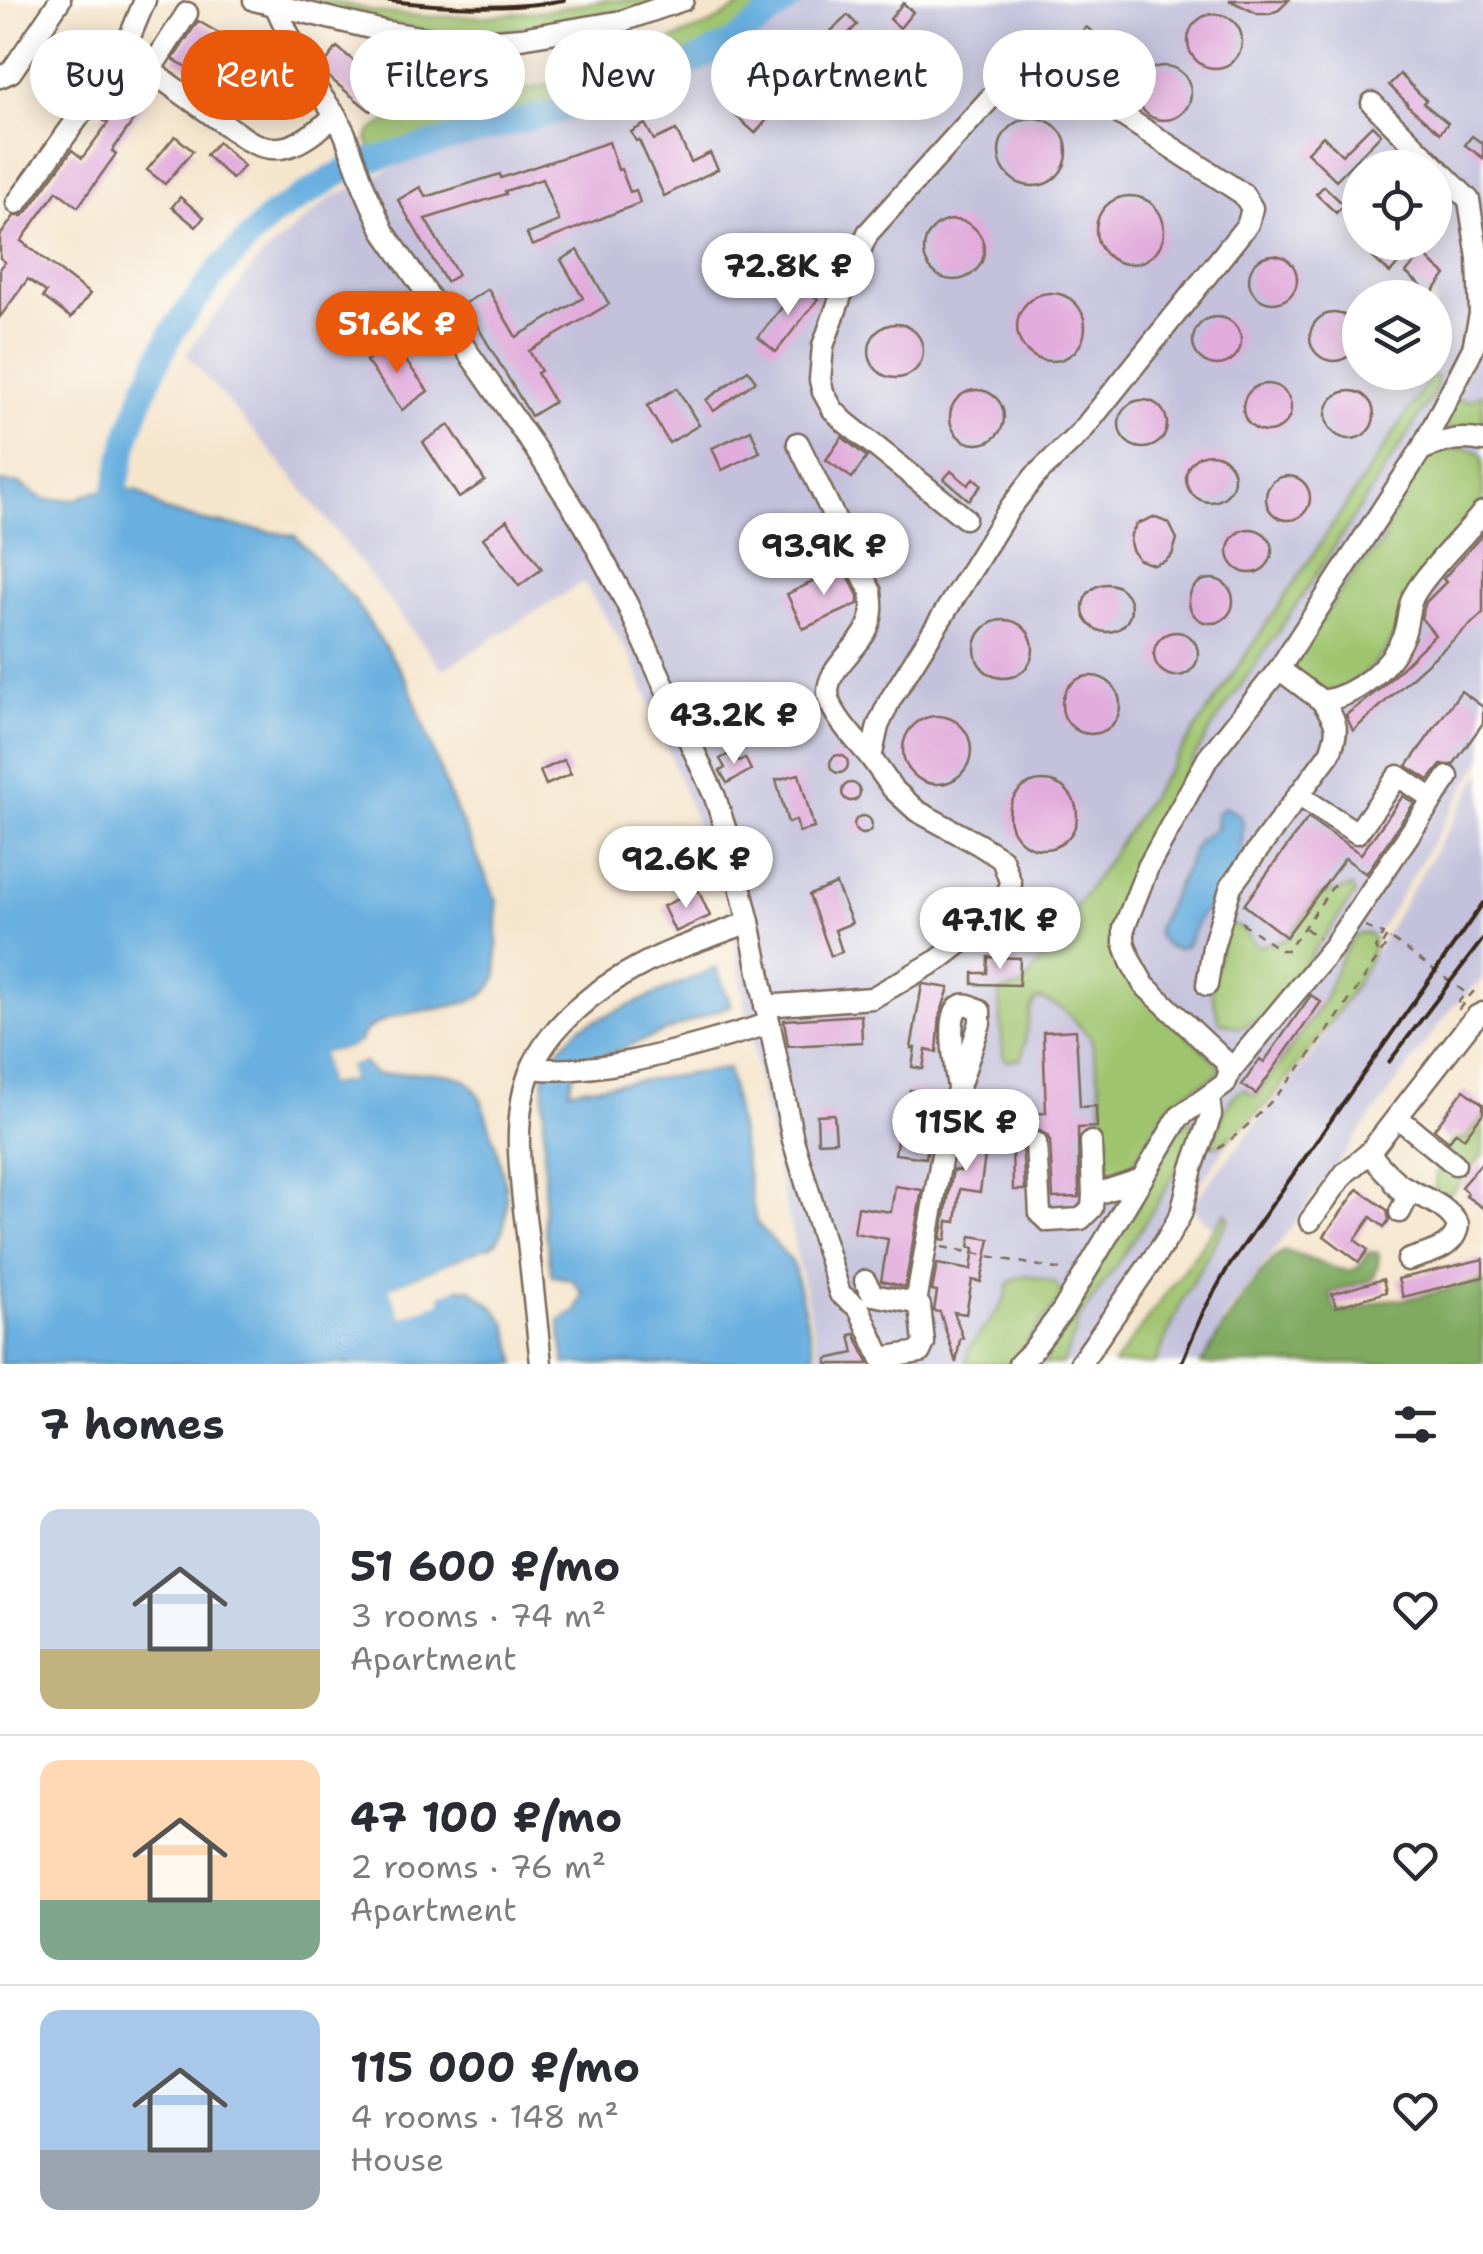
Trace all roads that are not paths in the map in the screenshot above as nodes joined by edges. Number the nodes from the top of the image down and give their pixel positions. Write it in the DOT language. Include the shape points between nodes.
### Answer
graph roads {
  1 [pos="60,0"];
  2 [pos="145,0"];
  3 [pos="254,0"];
  4 [pos="684,0"];
  5 [pos="276,6"];
  6 [pos="187,14"];
  7 [pos="0,78"];
  8 [pos="1372,103"];
  9 [pos="340,125"];
  10 [pos="17,203"];
  11 [pos="1483,441"];
  12 [pos="798,443"];
  13 [pos="1421,450"];
  14 [pos="1483,512"];
  15 [pos="966,518"];
  16 [pos="1279,668"];
  17 [pos="1322,701"];
  18 [pos="871,758"];
  19 [pos="1448,778"];
  20 [pos="1298,796"];
  21 [pos="1434,798"];
  22 [pos="749,922"];
  23 [pos="1207,985"];
  24 [pos="1483,1013"];
  25 [pos="767,1015"];
  26 [pos="532,1068"];
  27 [pos="1230,1071"];
  28 [pos="958,1088"];
  29 [pos="1209,1096"];
  30 [pos="1396,1116"];
  31 [pos="1091,1142"];
  32 [pos="1036,1143"];
  33 [pos="1369,1154"];
  34 [pos="1455,1164"];
  35 [pos="1390,1177"];
  36 [pos="1142,1179"];
  37 [pos="1094,1195"];
  38 [pos="1400,1212"];
  39 [pos="1310,1222"];
  40 [pos="1408,1260"];
  41 [pos="865,1280"];
  42 [pos="916,1303"];
  43 [pos="1028,1360"];
  44 [pos="881,1362"];
  45 [pos="541,1364"];
  46 [pos="1080,1364"];
  1 -- 7 [label="street" via="11,72"];
  2 -- 10 [label="street" via="122,58"];
  3 -- 5 [label="street"];
  4 -- 5 [label="street" via="622,21 459,43"];
  5 -- 9 [label="street" via="309,78"];
  6 -- 9 [label="street" via="154,74 259,146 294,146"];
  8 -- 13 [label="street" via="1468,200 1478,258 1474,348"];
  9 -- 22 [label="street" via="384,232 532,444 626,604 714,797"];
  11 -- 13 [label="street" via="1451,438"];
  12 -- 18 [label="street" via="871,592 866,630 831,677 828,696"];
  13 -- 16 [label="street"];
  14 -- 17 [label="street" via="1414,593 1390,657 1366,682"];
  15 -- 18 [label="street" via="833,410 820,380 823,346 868,234 996,92 1031,76 1050,77 1105,104 1243,194 1252,208 1248,224 1081,432 1010,508 890,700"];
  16 -- 17 [label="street"];
  16 -- 27 [label="street" via="1208,758 1148,867 1124,928 1130,962 1144,985"];
  17 -- 20 [label="street" via="1337,735"];
  18 -- 25 [label="street" via="917,811 1002,859 1011,884 992,919 872,998"];
  19 -- 21 [label="street"];
  20 -- 21 [label="street" via="1356,833 1398,776"];
  20 -- 23 [label="street" via="1231,886"];
  21 -- 27 [label="street" via="1333,947"];
  22 -- 25 [label="street"];
  22 -- 26 [label="street" via="684,945 602,989 544,1045"];
  24 -- 30 [label="street"];
  25 -- 26 [label="street" via="672,1051 591,1069"];
  25 -- 44 [label="street" via="793,1140 840,1294 859,1308"];
  26 -- 45 [label="street" via="519,1122"];
  27 -- 29 [label="street"];
  28 -- 42 [label="street"];
  29 -- 36 [label="street" via="1179,1118"];
  29 -- 46 [label="street" via="1211,1115 1174,1226"];
  30 -- 33 [label="street"];
  30 -- 34 [label="street"];
  31 -- 37 [label="street"];
  32 -- 37 [label="street" via="1040,1214 1048,1221 1081,1219"];
  33 -- 35 [label="street"];
  33 -- 39 [label="street" via="1345,1174"];
  35 -- 38 [label="street" via="1407,1198"];
  35 -- 40 [label="street" via="1442,1207 1458,1225 1445,1246"];
  36 -- 37 [label="street"];
  36 -- 43 [label="street"];
  41 -- 42 [label="street" via="874,1295"];
  42 -- 44 [label="street" via="924,1330 920,1352"];
}
